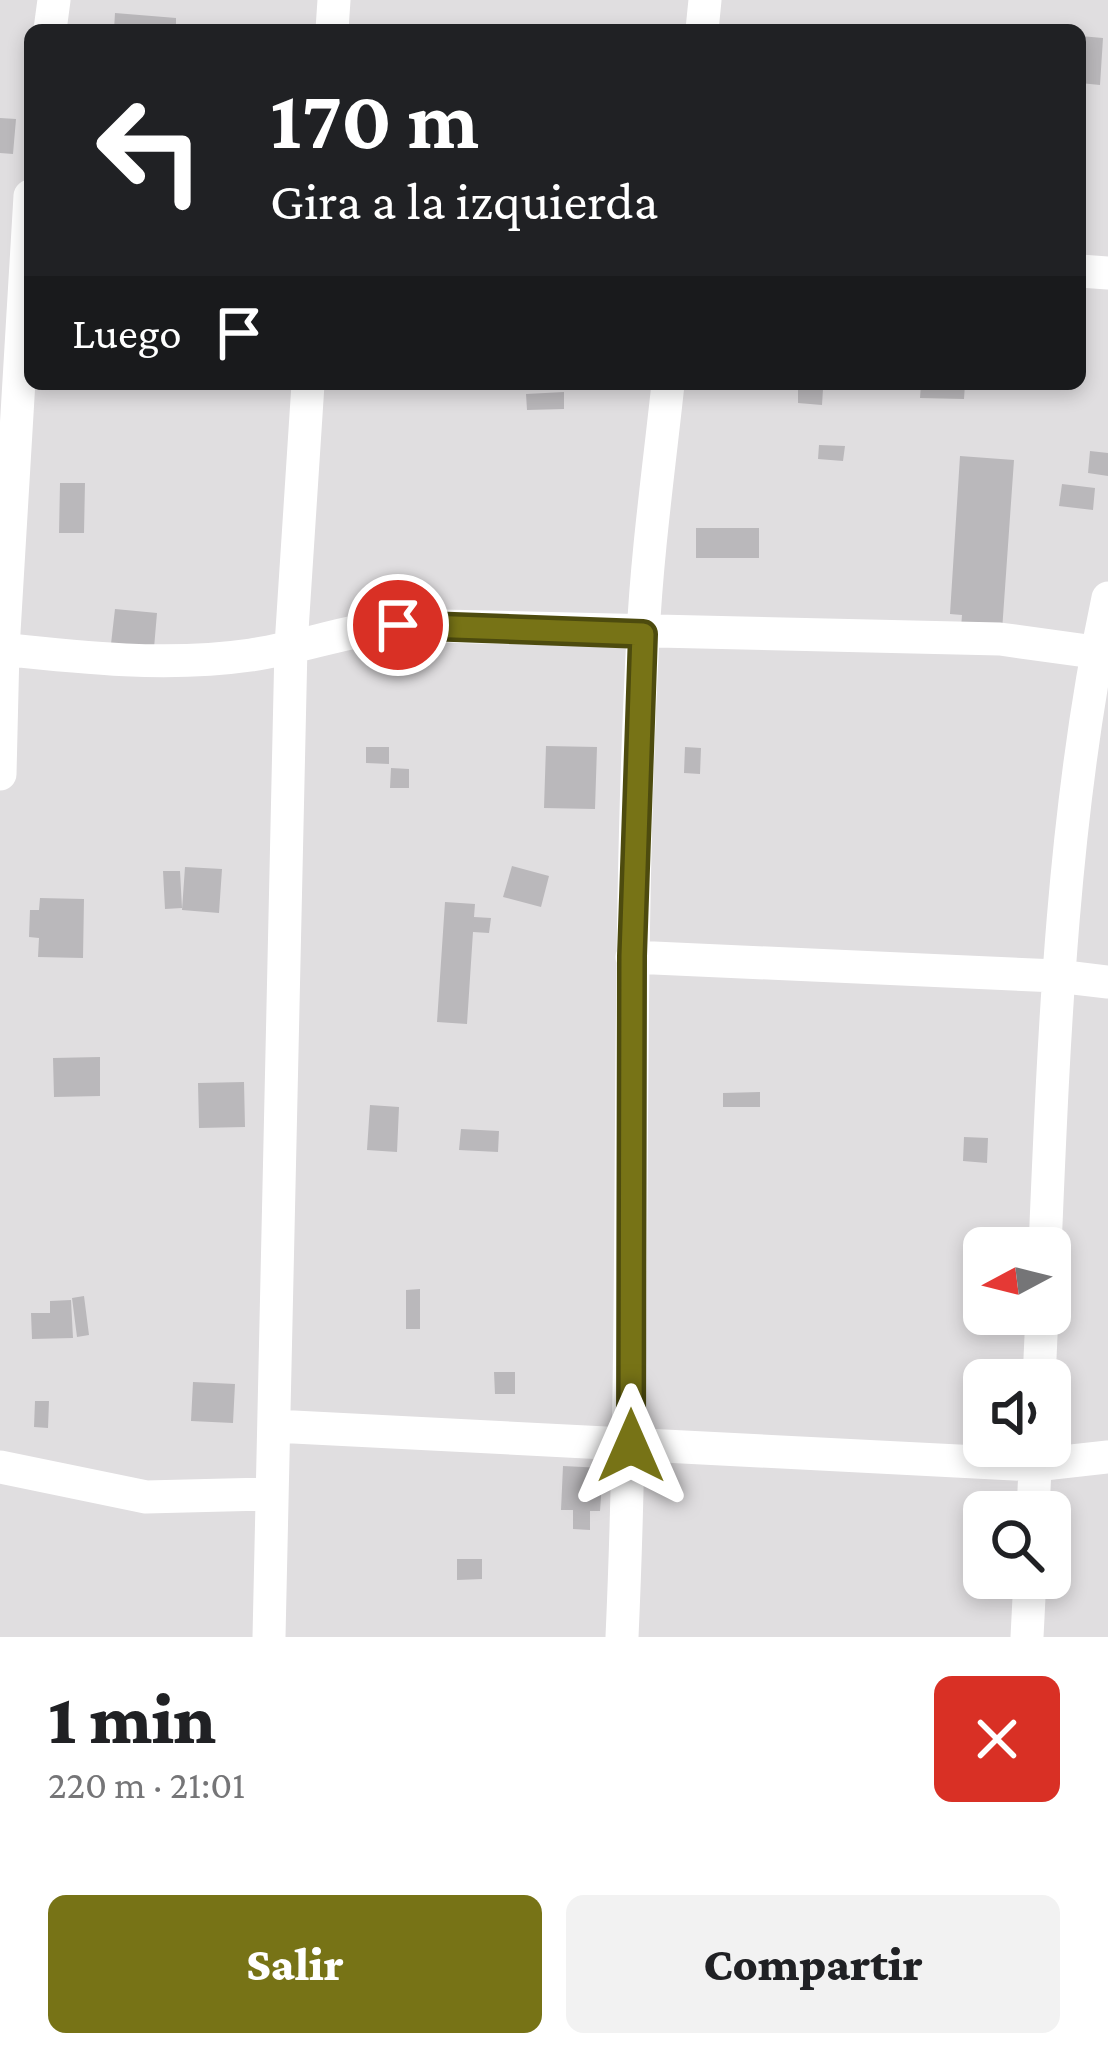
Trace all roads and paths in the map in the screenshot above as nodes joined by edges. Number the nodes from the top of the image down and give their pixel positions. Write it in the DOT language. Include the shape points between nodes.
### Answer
graph roads {
  1 [pos="24,228"];
  2 [pos="12,293"];
  3 [pos="308,390"];
  4 [pos="667,390"];
  5 [pos="1108,598"];
  6 [pos="643,634"];
  7 [pos="291,646"];
  8 [pos="1,649"];
  9 [pos="1102,654"];
  10 [pos="0,774"];
  11 [pos="632,956"];
  12 [pos="1057,976"];
  13 [pos="1108,982"];
  14 [pos="1046,1227"];
  15 [pos="274,1426"];
  16 [pos="631,1446"];
  17 [pos="963,1453"];
  18 [pos="1071,1456"];
  19 [pos="1108,1457"];
  20 [pos="0,1467"];
  21 [pos="270,1494"];
  22 [pos="1029,1599"];
  23 [pos="269,1637"];
  24 [pos="622,1637"];
  25 [pos="1028,1637"];
  1 -- 2 [label="street"];
  2 -- 8 [label="street"];
  3 -- 7 [label="street"];
  4 -- 6 [label="street"];
  5 -- 9 [label="street"];
  6 -- 7 [label="street" via="398,625"];
  6 -- 9 [label="street" via="1000,639"];
  6 -- 11 [label="street"];
  7 -- 8 [label="street" via="152,662"];
  7 -- 15 [label="street"];
  8 -- 10 [label="street"];
  9 -- 12 [label="street"];
  11 -- 12 [label="street"];
  11 -- 16 [label="street"];
  12 -- 13 [label="street"];
  12 -- 14 [label="street"];
  15 -- 16 [label="street"];
  15 -- 21 [label="street"];
  16 -- 17 [label="street"];
  16 -- 24 [label="street"];
  18 -- 19 [label="street"];
  20 -- 21 [label="street" via="146,1497"];
  21 -- 23 [label="street"];
  22 -- 25 [label="street"];
}
